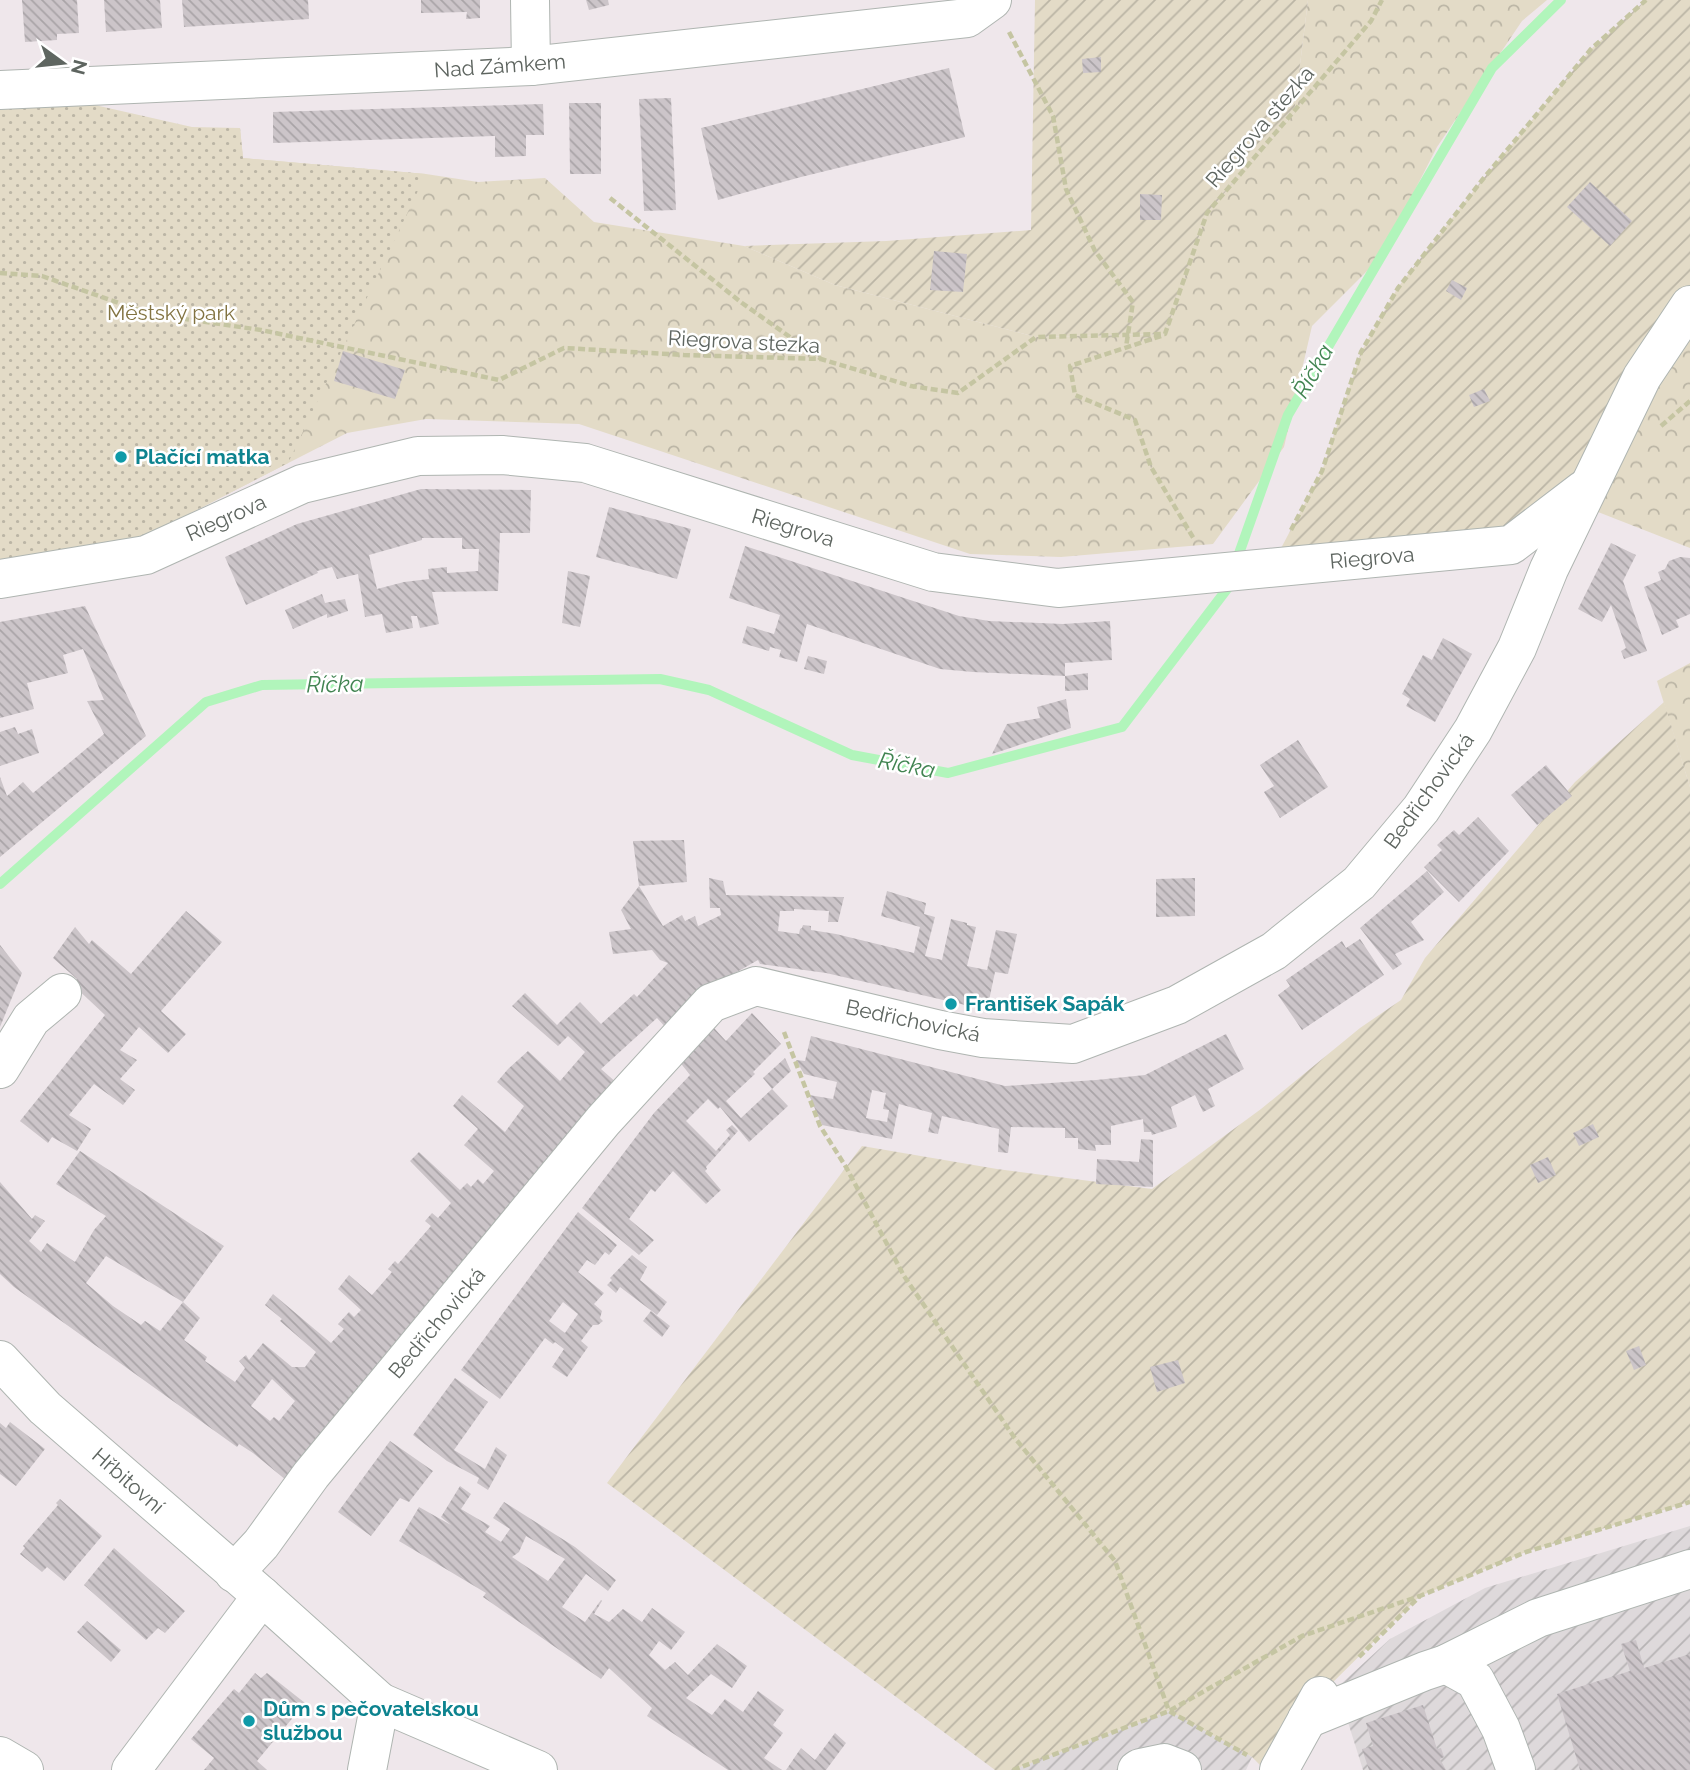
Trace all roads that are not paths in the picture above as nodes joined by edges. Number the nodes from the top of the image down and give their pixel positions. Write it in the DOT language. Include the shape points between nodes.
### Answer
graph roads {
  1 [pos="530,0"];
  2 [pos="992,0"];
  3 [pos="531,65"];
  4 [pos="0,90"];
  5 [pos="1690,305"];
  6 [pos="1588,486"];
  7 [pos="0,579"];
  8 [pos="62,993"];
  9 [pos="0,1069"];
  10 [pos="0,1360"];
  11 [pos="1690,1569"];
  12 [pos="248,1584"];
  13 [pos="1446,1664"];
  14 [pos="380,1702"];
  15 [pos="0,1756"];
  16 [pos="1265,1764"];
  17 [pos="24,1770"];
  18 [pos="131,1770"];
  19 [pos="367,1770"];
  20 [pos="538,1770"];
  21 [pos="1138,1770"];
  22 [pos="1182,1770"];
  23 [pos="1516,1770"];
  1 -- 3 [label="street"];
  2 -- 3 [label="street, Nad Zámkem" via="967,18"];
  3 -- 4 [label="street, Nad Zámkem"];
  5 -- 6 [label="street, Bedřichovická" via="1642,377"];
  6 -- 7 [label="street, Riegrova" via="1511,545 1058,588 933,572 585,463 502,455 418,456 302,484 146,555"];
  6 -- 12 [label="street, Bedřichovická" via="1517,648 1473,730 1421,810 1359,883 1273,951 1177,1005 1073,1044 983,1038 756,986 711,1003 603,1121 311,1475 261,1544"];
  8 -- 9 [label="street" via="31,1019"];
  10 -- 12 [label="street, Hřbitovní" via="45,1408"];
  11 -- 13 [label="street" via="1538,1618"];
  12 -- 14 [label="street, Hřbitovní"];
  12 -- 18 [label="street"];
  13 -- 16 [label="street" via="1314,1707"];
  13 -- 23 [label="street" via="1475,1680"];
  14 -- 19 [label="street"];
  14 -- 20 [label="street, Hřbitovní"];
  15 -- 17 [label="street"];
  21 -- 22 [label="street" via="1164,1763"];
}
